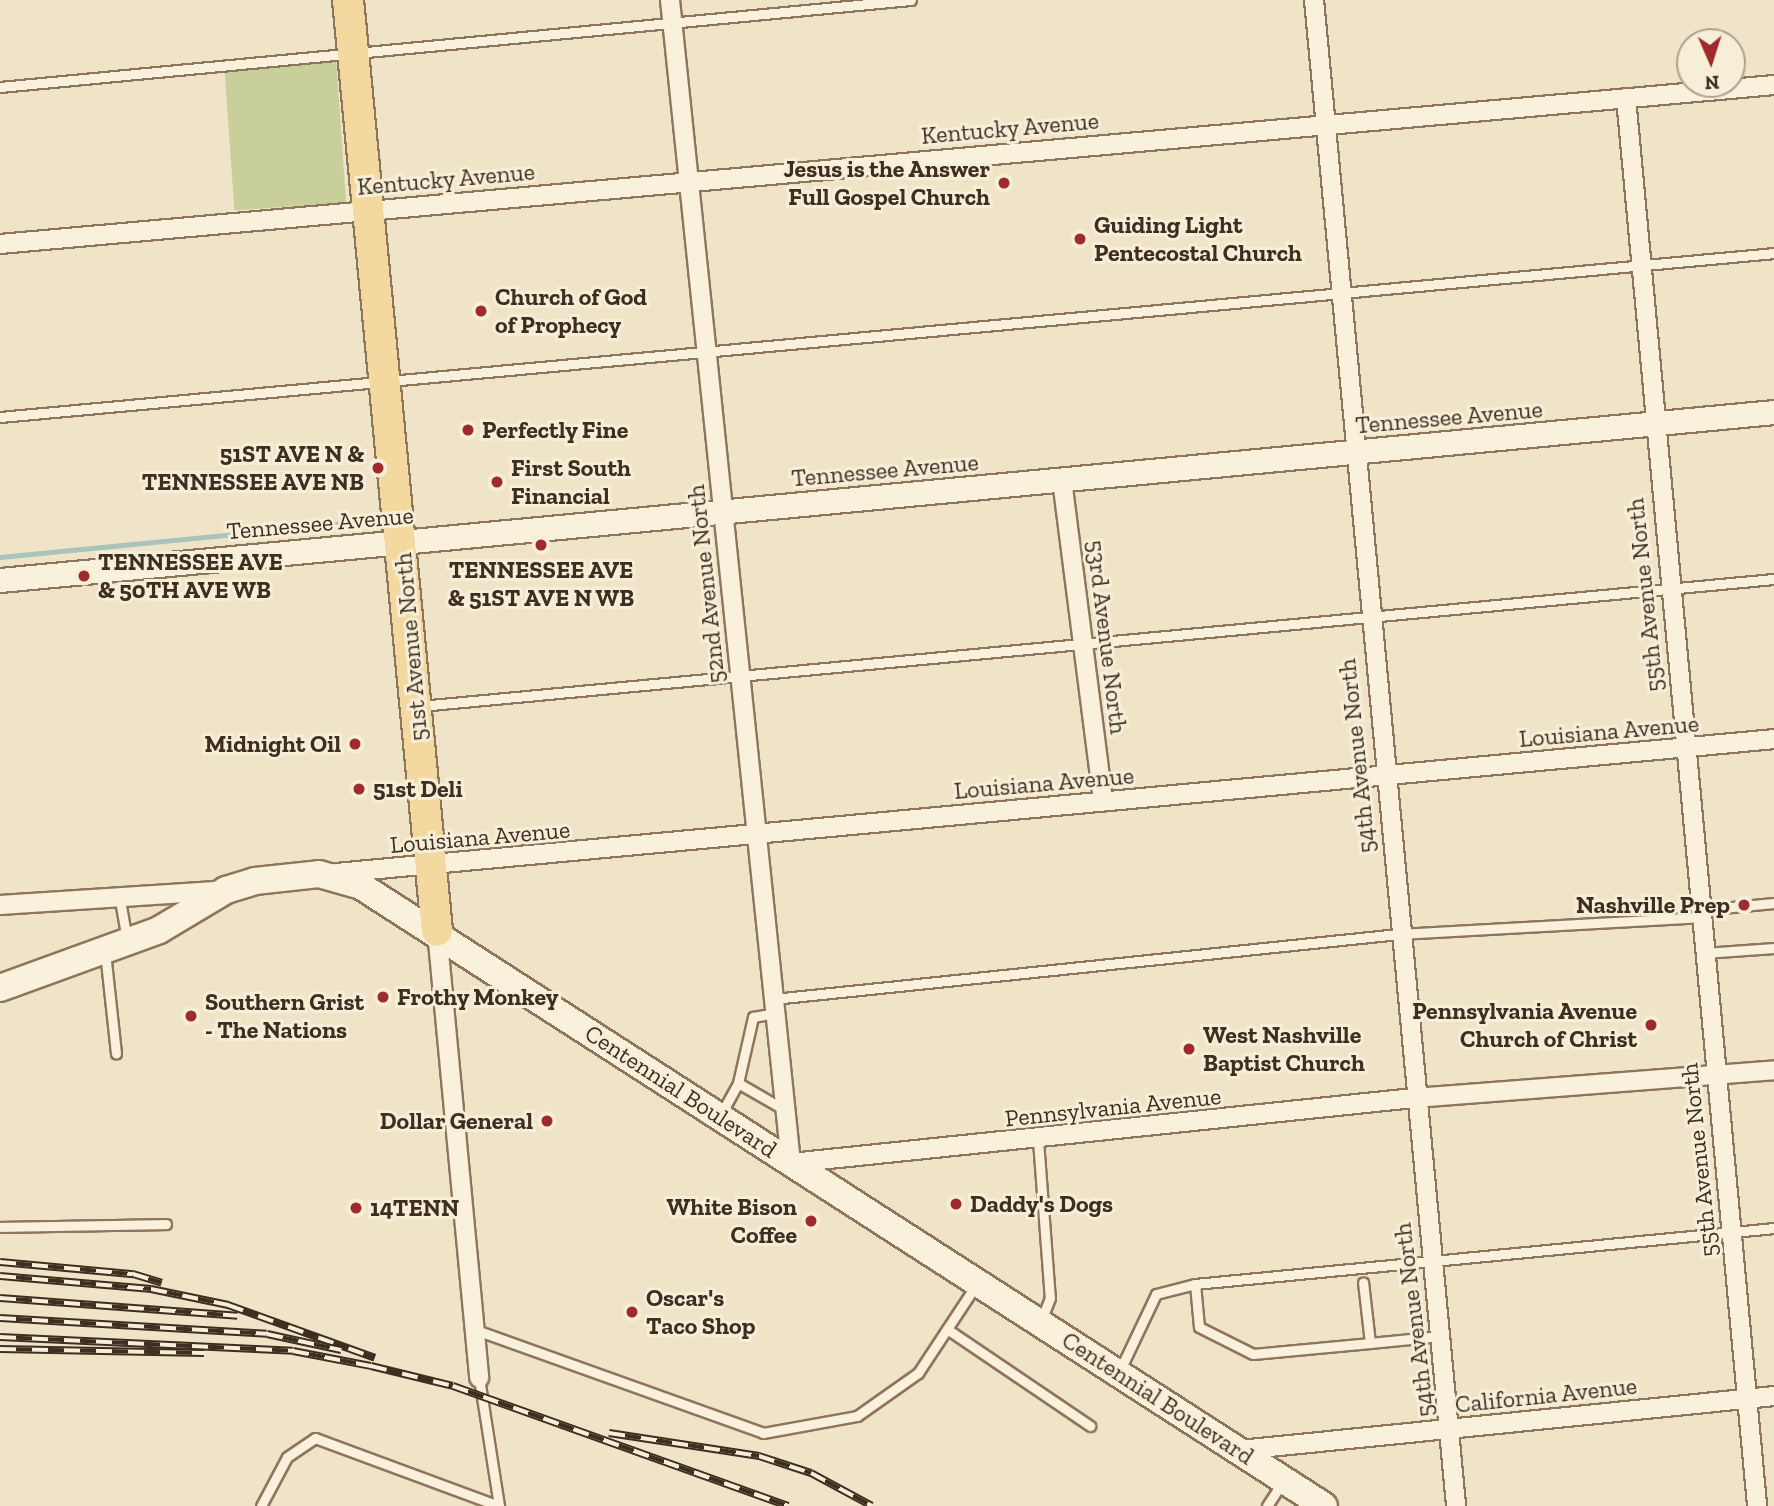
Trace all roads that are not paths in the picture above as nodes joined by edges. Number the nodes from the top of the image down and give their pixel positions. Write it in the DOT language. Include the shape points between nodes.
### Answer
graph roads {
  1 [pos="348,0"];
  2 [pos="670,0"];
  3 [pos="911,0"];
  4 [pos="1314,0"];
  5 [pos="673,25"];
  6 [pos="354,56"];
  7 [pos="1774,85"];
  8 [pos="0,87"];
  9 [pos="1626,98"];
  10 [pos="1330,124"];
  11 [pos="688,182"];
  12 [pos="369,211"];
  13 [pos="0,244"];
  14 [pos="1774,253"];
  15 [pos="1640,268"];
  16 [pos="1341,288"];
  17 [pos="706,348"];
  18 [pos="383,382"];
  19 [pos="1774,412"];
  20 [pos="0,417"];
  21 [pos="1653,424"];
  22 [pos="1353,452"];
  23 [pos="1062,480"];
  24 [pos="723,512"];
  25 [pos="402,542"];
  26 [pos="1774,579"];
  27 [pos="0,580"];
  28 [pos="1668,589"];
  29 [pos="1368,617"];
  30 [pos="1083,644"];
  31 [pos="739,676"];
  32 [pos="417,706"];
  33 [pos="1774,739"];
  34 [pos="1684,749"];
  35 [pos="1385,776"];
  36 [pos="1102,801"];
  37 [pos="756,835"];
  38 [pos="432,868"];
  39 [pos="319,874"];
  40 [pos="226,890"];
  41 [pos="120,900"];
  42 [pos="1774,903"];
  43 [pos="0,905"];
  44 [pos="1700,914"];
  45 [pos="437,931"];
  46 [pos="1399,934"];
  47 [pos="116,946"];
  48 [pos="1774,948"];
  49 [pos="1704,953"];
  50 [pos="0,988"];
  51 [pos="774,1006"];
  52 [pos="116,1053"];
  53 [pos="1774,1070"];
  54 [pos="1716,1077"];
  55 [pos="738,1083"];
  56 [pos="1414,1098"];
  57 [pos="785,1110"];
  58 [pos="721,1115"];
  59 [pos="1038,1140"];
  60 [pos="791,1163"];
  61 [pos="166,1224"];
  62 [pos="0,1227"];
  63 [pos="1774,1228"];
  64 [pos="1731,1232"];
  65 [pos="1432,1260"];
  66 [pos="979,1281"];
  67 [pos="1363,1282"];
  68 [pos="1195,1284"];
  69 [pos="1041,1322"];
  70 [pos="947,1329"];
  71 [pos="475,1330"];
  72 [pos="1441,1336"];
  73 [pos="1370,1343"];
  74 [pos="1118,1373"];
  75 [pos="479,1378"];
  76 [pos="1774,1395"];
  77 [pos="1747,1398"];
  78 [pos="1090,1426"];
  79 [pos="1452,1430"];
  80 [pos="1240,1450"];
  81 [pos="1284,1480"];
  82 [pos="261,1506"];
  83 [pos="499,1506"];
  84 [pos="1268,1506"];
  85 [pos="1324,1506"];
  86 [pos="1456,1506"];
  87 [pos="1757,1506"];
  1 -- 6 [label="main road, 51st Avenue North"];
  2 -- 5 [label="street, 52nd Avenue North"];
  3 -- 5 [label="lane"];
  4 -- 10 [label="street, 54th Avenue North"];
  5 -- 6 [label="lane"];
  5 -- 11 [label="street, 52nd Avenue North"];
  6 -- 8 [label="lane"];
  6 -- 12 [label="main road, 51st Avenue North"];
  7 -- 9 [label="street, Kentucky Avenue"];
  9 -- 10 [label="street, Kentucky Avenue"];
  9 -- 15 [label="street, 55th Avenue North"];
  10 -- 11 [label="street, Kentucky Avenue"];
  10 -- 16 [label="street, 54th Avenue North"];
  11 -- 12 [label="street, Kentucky Avenue"];
  11 -- 17 [label="street, 52nd Avenue North"];
  12 -- 13 [label="street, Kentucky Avenue"];
  12 -- 18 [label="main road, 51st Avenue North"];
  14 -- 15 [label="lane"];
  15 -- 16 [label="lane"];
  15 -- 21 [label="street, 55th Avenue North"];
  16 -- 17 [label="lane"];
  16 -- 22 [label="street, 54th Avenue North"];
  17 -- 18 [label="lane"];
  17 -- 24 [label="street, 52nd Avenue North"];
  18 -- 20 [label="lane"];
  18 -- 25 [label="main road, 51st Avenue North"];
  19 -- 21 [label="street, Tennessee Avenue"];
  21 -- 22 [label="street, Tennessee Avenue"];
  21 -- 28 [label="street, 55th Avenue North"];
  22 -- 23 [label="street, Tennessee Avenue"];
  22 -- 29 [label="street, 54th Avenue North"];
  23 -- 24 [label="street, Tennessee Avenue"];
  23 -- 30 [label="street, 53rd Avenue North"];
  24 -- 25 [label="street, Tennessee Avenue"];
  24 -- 31 [label="street, 52nd Avenue North"];
  25 -- 27 [label="street, Tennessee Avenue"];
  25 -- 32 [label="main road, 51st Avenue North"];
  26 -- 28 [label="lane"];
  28 -- 29 [label="lane"];
  28 -- 34 [label="street, 55th Avenue North"];
  29 -- 30 [label="lane"];
  29 -- 35 [label="street, 54th Avenue North"];
  30 -- 31 [label="lane"];
  30 -- 36 [label="street, 53rd Avenue North"];
  31 -- 32 [label="lane"];
  31 -- 37 [label="street, 52nd Avenue North"];
  32 -- 38 [label="main road, 51st Avenue North"];
  33 -- 34 [label="street, Louisiana Avenue"];
  34 -- 35 [label="street, Louisiana Avenue"];
  34 -- 44 [label="street, 55th Avenue North"];
  35 -- 36 [label="street, Louisiana Avenue"];
  35 -- 46 [label="street, 54th Avenue North"];
  36 -- 37 [label="street, Louisiana Avenue"];
  37 -- 38 [label="street, Louisiana Avenue"];
  37 -- 51 [label="street, 52nd Avenue North"];
  38 -- 39 [label="street, Louisiana Avenue"];
  38 -- 45 [label="main road, 51st Avenue North"];
  39 -- 40 [label="main road, Centennial Boulevard"];
  39 -- 45 [label="main road, Centennial Boulevard" via="361,886"];
  40 -- 41 [label="street"];
  40 -- 47 [label="main road, Centennial Boulevard"];
  41 -- 43 [label="street"];
  41 -- 47 [label="lane"];
  42 -- 44 [label="lane"];
  44 -- 46 [label="lane"];
  44 -- 49 [label="street, 55th Avenue North"];
  45 -- 58 [label="main road, Centennial Boulevard"];
  45 -- 71 [label="street, 51st Avenue North"];
  46 -- 51 [label="lane"];
  46 -- 56 [label="street, 54th Avenue North"];
  47 -- 50 [label="main road, Centennial Boulevard"];
  47 -- 52 [label="lane"];
  48 -- 49 [label="lane"];
  49 -- 54 [label="street, 55th Avenue North"];
  51 -- 55 [label="lane" via="753,1017"];
  51 -- 57 [label="street, 52nd Avenue North"];
  53 -- 54 [label="street, Pennsylvania Avenue"];
  54 -- 56 [label="street, Pennsylvania Avenue"];
  54 -- 64 [label="street, 55th Avenue North"];
  55 -- 57 [label="lane"];
  55 -- 58 [label="lane"];
  56 -- 59 [label="street, Pennsylvania Avenue"];
  56 -- 65 [label="street, 54th Avenue North"];
  57 -- 60 [label="street, 52nd Avenue North"];
  58 -- 60 [label="main road, Centennial Boulevard"];
  59 -- 60 [label="street, Pennsylvania Avenue"];
  59 -- 69 [label="lane" via="1050,1298"];
  60 -- 66 [label="main road, Centennial Boulevard"];
  61 -- 62 [label="lane"];
  63 -- 64 [label="lane"];
  64 -- 65 [label="lane"];
  64 -- 77 [label="street, 55th Avenue North"];
  65 -- 68 [label="lane"];
  65 -- 72 [label="street, 54th Avenue North"];
  66 -- 69 [label="main road, Centennial Boulevard"];
  66 -- 70 [label="lane"];
  67 -- 73 [label="lane"];
  68 -- 73 [label="lane" via="1199,1327 1253,1354"];
  68 -- 74 [label="lane" via="1156,1294"];
  69 -- 74 [label="main road, Centennial Boulevard"];
  70 -- 71 [label="lane" via="918,1373 857,1416 763,1433"];
  70 -- 78 [label="lane"];
  71 -- 75 [label="street, 51st Avenue North"];
  72 -- 73 [label="lane"];
  72 -- 79 [label="street, 54th Avenue North"];
  74 -- 80 [label="main road, Centennial Boulevard"];
  75 -- 83 [label="lane"];
  76 -- 77 [label="street, California Avenue"];
  77 -- 79 [label="street, California Avenue"];
  77 -- 87 [label="street, 55th Avenue North"];
  79 -- 80 [label="street, California Avenue"];
  79 -- 86 [label="street, 54th Avenue North"];
  80 -- 81 [label="main road, Centennial Boulevard"];
  81 -- 84 [label="lane"];
  81 -- 85 [label="main road, Centennial Boulevard"];
  82 -- 83 [label="lane" via="288,1457 315,1438"];
}
